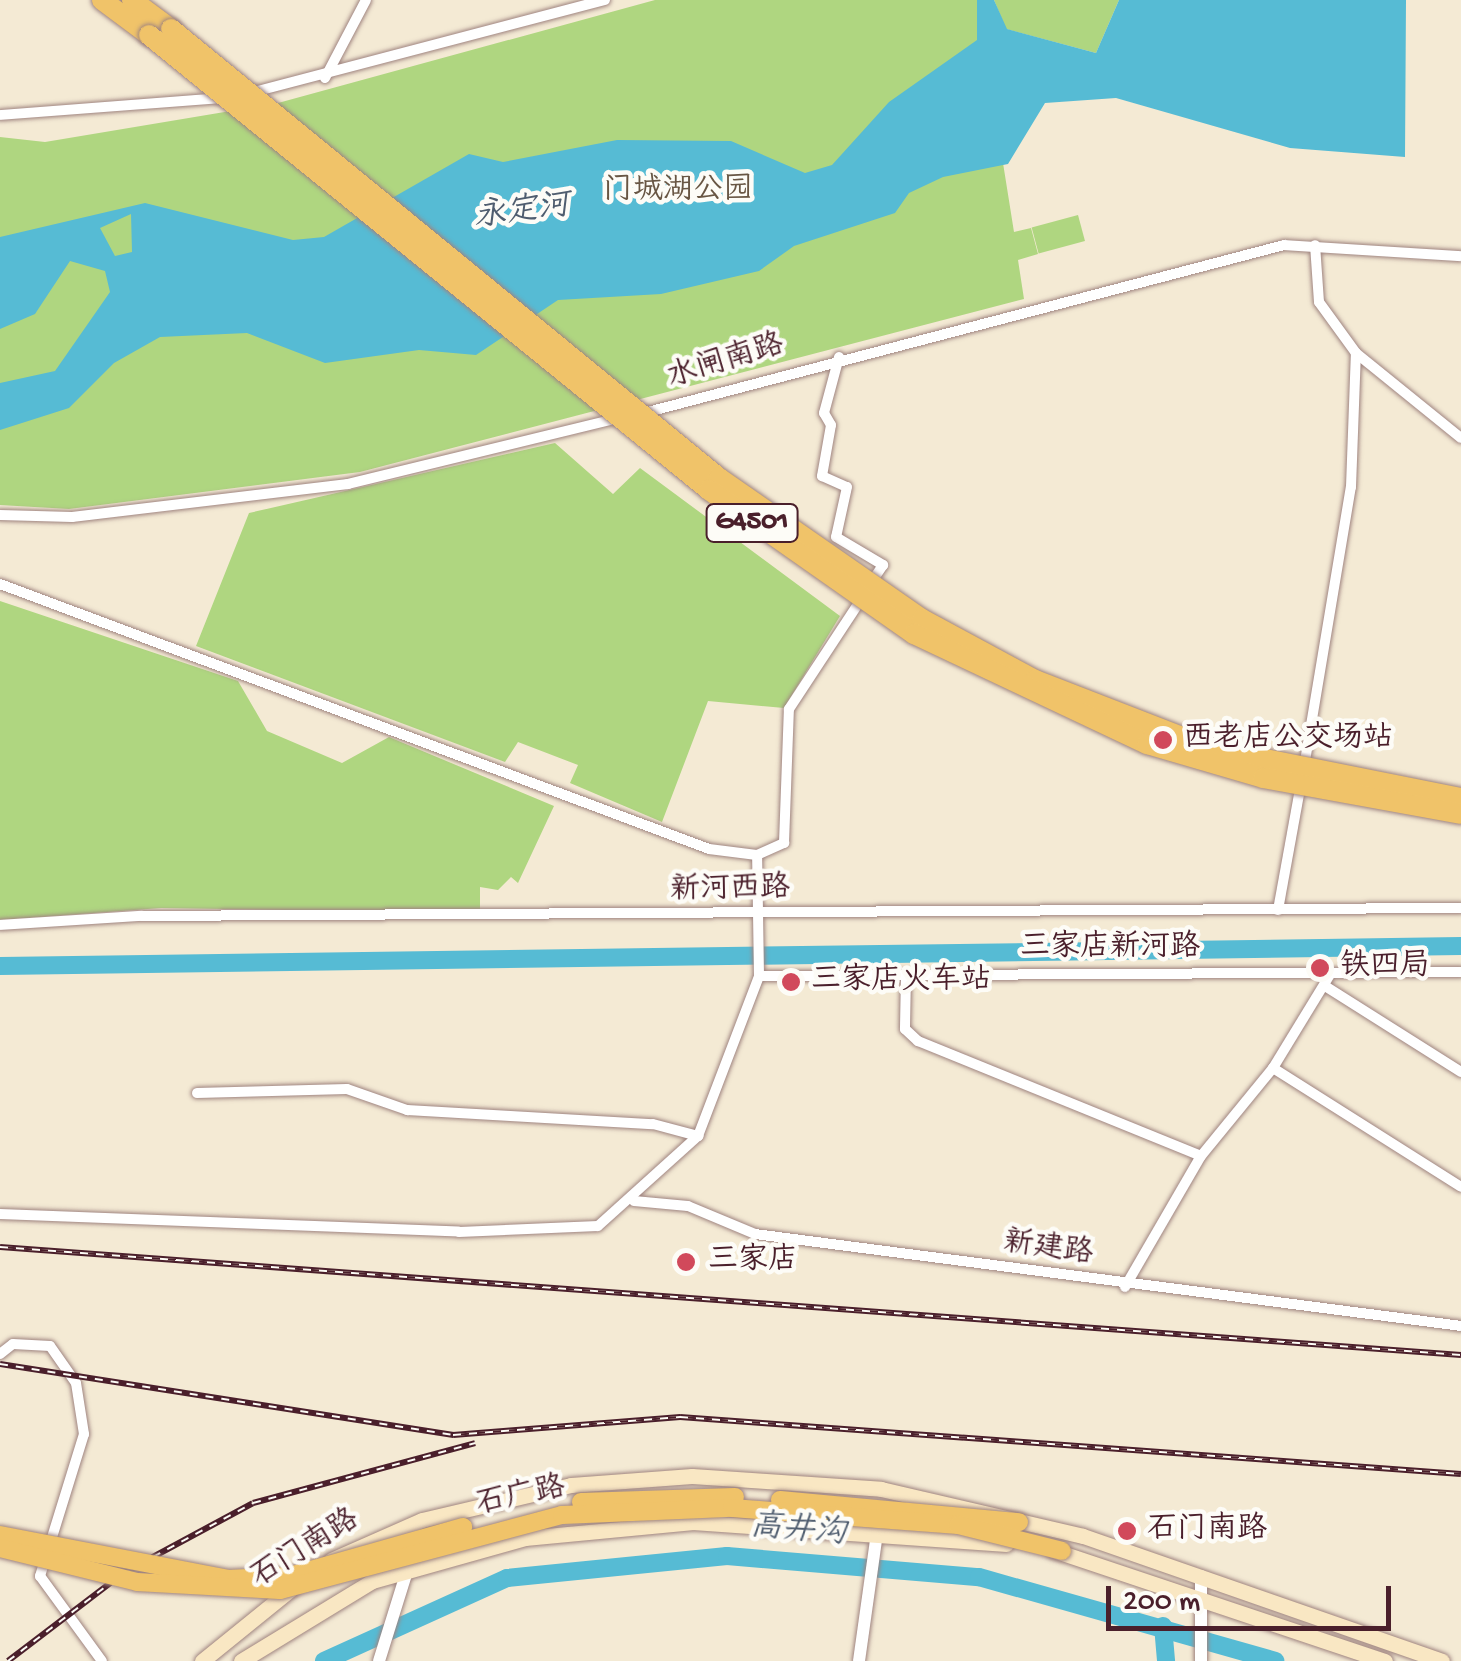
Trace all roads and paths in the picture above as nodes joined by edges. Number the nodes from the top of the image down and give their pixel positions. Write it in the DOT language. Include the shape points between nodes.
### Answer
graph roads {
  1 [pos="102,0"];
  2 [pos="132,0"];
  3 [pos="366,0"];
  4 [pos="605,0"];
  5 [pos="325,78"];
  6 [pos="0,116"];
  7 [pos="1315,244"];
  8 [pos="1461,256"];
  9 [pos="1356,352"];
  10 [pos="839,356"];
  11 [pos="1461,438"];
  12 [pos="0,515"];
  13 [pos="0,584"];
  14 [pos="1461,798"];
  15 [pos="1461,814"];
  16 [pos="756,856"];
  17 [pos="1461,908"];
  18 [pos="1278,910"];
  19 [pos="758,916"];
  20 [pos="0,925"];
  21 [pos="1331,972"];
  22 [pos="1461,972"];
  23 [pos="906,974"];
  24 [pos="759,976"];
  25 [pos="1324,986"];
  26 [pos="1273,1068"];
  27 [pos="1461,1072"];
  28 [pos="198,1093"];
  29 [pos="698,1136"];
  30 [pos="1201,1156"];
  31 [pos="1461,1188"];
  32 [pos="634,1201"];
  33 [pos="0,1214"];
  34 [pos="1126,1287"];
  35 [pos="1461,1326"];
  36 [pos="0,1354"];
  37 [pos="422,1520"];
  38 [pos="1019,1522"];
  39 [pos="876,1533"];
  40 [pos="0,1535"];
  41 [pos="0,1548"];
  42 [pos="1062,1551"];
  43 [pos="407,1570"];
  44 [pos="1199,1583"];
  45 [pos="380,1660"];
  46 [pos="102,1661"];
  47 [pos="202,1661"];
  48 [pos="240,1661"];
  49 [pos="859,1661"];
  50 [pos="1201,1661"];
  51 [pos="1386,1661"];
  52 [pos="1442,1661"];
  1 -- 15 [label="highway, G4501, bridge" via="709,490 914,634 1147,744 1282,782"];
  2 -- 14 [label="highway, G4501, bridge" via="719,478 893,602 1034,680 1196,742"];
  3 -- 5 [label="street"];
  4 -- 5 [label="street"];
  5 -- 6 [label="street" via="197,103"];
  7 -- 8 [label="street, 水闸南路"];
  7 -- 9 [label="street" via="1319,302"];
  7 -- 10 [label="street, 水闸南路"];
  9 -- 11 [label="street"];
  9 -- 18 [label="street" via="1351,487"];
  10 -- 12 [label="street, 水闸南路" via="348,484 72,518"];
  10 -- 16 [label="street" via="822,476 847,487 836,538 883,565 789,709 784,843"];
  13 -- 16 [label="street" via="709,849"];
  16 -- 19 [label="street"];
  17 -- 18 [label="street, 新河西路"];
  18 -- 19 [label="street, 新河西路"];
  19 -- 20 [label="street, 新河西路" via="142,916"];
  19 -- 24 [label="street"];
  21 -- 22 [label="street, 三家店新河路"];
  21 -- 23 [label="street, 三家店新河路"];
  21 -- 25 [label="street"];
  23 -- 24 [label="street, 三家店新河路"];
  23 -- 30 [label="street" via="905,1029 918,1041"];
  24 -- 29 [label="street"];
  25 -- 26 [label="street"];
  25 -- 27 [label="street"];
  26 -- 30 [label="street"];
  26 -- 31 [label="street"];
  28 -- 29 [label="street" via="348,1089 407,1110 653,1124"];
  29 -- 32 [label="street"];
  30 -- 34 [label="street"];
  32 -- 33 [label="street" via="598,1226 459,1232"];
  32 -- 34 [label="street, 新建路" via="688,1206 756,1234"];
  34 -- 35 [label="street, 新建路"];
  36 -- 46 [label="street" via="13,1344 50,1346 76,1383 84,1434 40,1576"];
  37 -- 38 [label="main road, 石门南路" via="571,1484 692,1476 921,1495"];
  37 -- 43 [label="street"];
  37 -- 47 [label="main road, 石门南路" via="337,1556"];
  38 -- 40 [label="main road, 石广路, bridge" via="942,1509 627,1496 502,1516 290,1576 228,1580"];
  38 -- 44 [label="main road, 石门南路"];
  39 -- 42 [label="main road, 石门南路"];
  39 -- 43 [label="main road, 石门南路" via="624,1523"];
  39 -- 49 [label="street"];
  41 -- 42 [label="main road, 石广路, bridge" via="212,1591 280,1590 562,1514 646,1508 958,1525"];
  42 -- 44 [label="main road, 石门南路"];
  43 -- 45 [label="street"];
  43 -- 48 [label="main road, 石门南路" via="315,1610"];
  44 -- 50 [label="street"];
  44 -- 51 [label="main road, 石门南路"];
  44 -- 52 [label="main road, 石门南路"];
}
